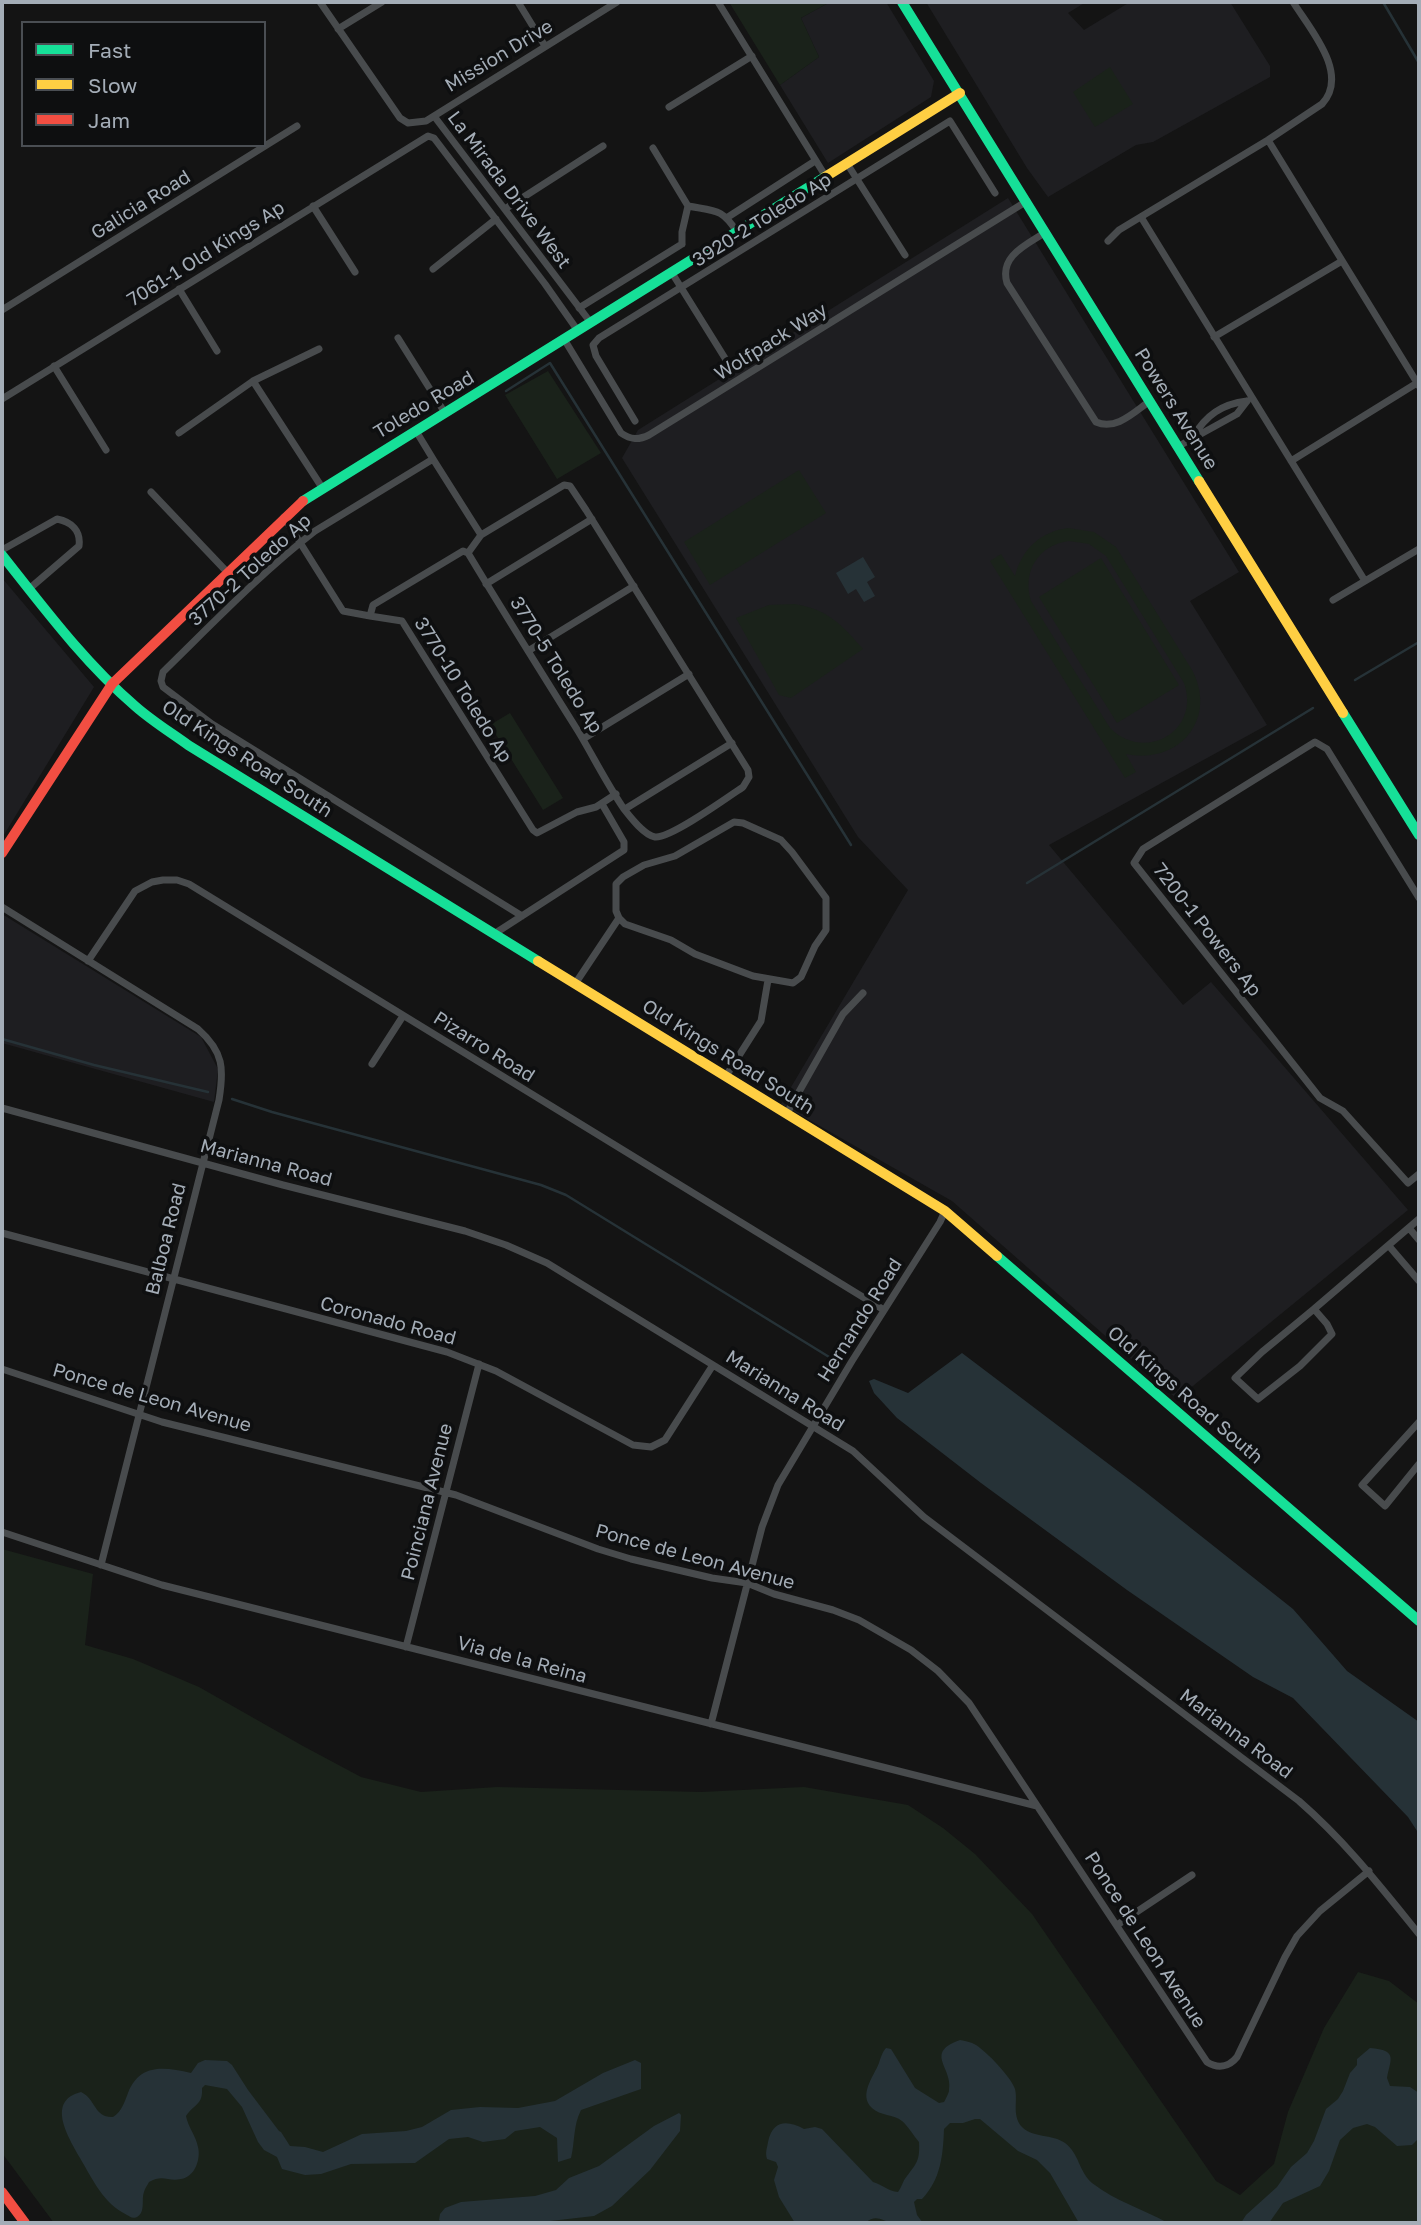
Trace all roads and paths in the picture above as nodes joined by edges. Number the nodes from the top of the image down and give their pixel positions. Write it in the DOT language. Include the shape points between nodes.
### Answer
graph roads {
  1 [pos="320,2"];
  2 [pos="382,2"];
  3 [pos="518,2"];
  4 [pos="617,2"];
  5 [pos="718,2"];
  6 [pos="902,2"];
  7 [pos="1293,2"];
  8 [pos="338,29"];
  9 [pos="545,46"];
  10 [pos="752,55"];
  11 [pos="960,93"];
  12 [pos="669,107"];
  13 [pos="434,116"];
  14 [pos="297,127"];
  15 [pos="1268,140"];
  16 [pos="266,146"];
  17 [pos="603,146"];
  18 [pos="265,147"];
  19 [pos="653,148"];
  20 [pos="815,161"];
  21 [pos="848,166"];
  22 [pos="826,177"];
  23 [pos="858,178"];
  24 [pos="995,193"];
  25 [pos="1027,201"];
  26 [pos="313,206"];
  27 [pos="688,206"];
  28 [pos="505,209"];
  29 [pos="727,217"];
  30 [pos="1141,217"];
  31 [pos="496,219"];
  32 [pos="737,232"];
  33 [pos="1046,232"];
  34 [pos="1108,241"];
  35 [pos="682,244"];
  36 [pos="905,255"];
  37 [pos="693,260"];
  38 [pos="1342,261"];
  39 [pos="433,269"];
  40 [pos="355,272"];
  41 [pos="672,273"];
  42 [pos="179,289"];
  43 [pos="680,289"];
  44 [pos="579,308"];
  45 [pos="2,310"];
  46 [pos="591,323"];
  47 [pos="578,331"];
  48 [pos="1214,337"];
  49 [pos="398,338"];
  50 [pos="565,339"];
  51 [pos="319,349"];
  52 [pos="217,351"];
  53 [pos="729,363"];
  54 [pos="54,366"];
  55 [pos="253,381"];
  56 [pos="1418,384"];
  57 [pos="2,399"];
  58 [pos="1250,399"];
  59 [pos="1150,401"];
  60 [pos="444,413"];
  61 [pos="635,421"];
  62 [pos="416,431"];
  63 [pos="179,433"];
  64 [pos="1192,437"];
  65 [pos="1179,446"];
  66 [pos="106,450"];
  67 [pos="433,459"];
  68 [pos="1291,461"];
  69 [pos="323,489"];
  70 [pos="151,492"];
  71 [pos="284,517"];
  72 [pos="592,519"];
  73 [pos="481,535"];
  74 [pos="300,542"];
  75 [pos="1419,549"];
  76 [pos="2,552"];
  77 [pos="468,553"];
  78 [pos="227,572"];
  79 [pos="1365,581"];
  80 [pos="486,584"];
  81 [pos="634,586"];
  82 [pos="29,589"];
  83 [pos="1333,600"];
  84 [pos="370,615"];
  85 [pos="528,651"];
  86 [pos="689,674"];
  87 [pos="112,684"];
  88 [pos="583,739"];
  89 [pos="732,743"];
  90 [pos="616,794"];
  91 [pos="602,804"];
  92 [pos="625,809"];
  93 [pos="1419,835"];
  94 [pos="2,852"];
  95 [pos="1419,898"];
  96 [pos="2,907"];
  97 [pos="522,916"];
  98 [pos="619,918"];
  99 [pos="494,934"];
  100 [pos="88,961"];
  101 [pos="768,979"];
  102 [pos="575,984"];
  103 [pos="863,993"];
  104 [pos="403,1016"];
  105 [pos="372,1064"];
  106 [pos="726,1076"];
  107 [pos="2,1108"];
  108 [pos="786,1113"];
  109 [pos="203,1162"];
  110 [pos="1419,1174"];
  111 [pos="945,1211"];
  112 [pos="1419,1219"];
  113 [pos="1409,1228"];
  114 [pos="2,1233"];
  115 [pos="1419,1240"];
  116 [pos="1389,1246"];
  117 [pos="172,1280"];
  118 [pos="1419,1280"];
  119 [pos="884,1310"];
  120 [pos="1314,1310"];
  121 [pos="479,1364"];
  122 [pos="713,1365"];
  123 [pos="2,1369"];
  124 [pos="140,1415"];
  125 [pos="1419,1422"];
  126 [pos="813,1426"];
  127 [pos="1419,1464"];
  128 [pos="446,1492"];
  129 [pos="2,1532"];
  130 [pos="101,1565"];
  131 [pos="747,1583"];
  132 [pos="1419,1621"];
  133 [pos="406,1647"];
  134 [pos="711,1724"];
  135 [pos="1037,1806"];
  136 [pos="1369,1871"];
  137 [pos="1192,1875"];
  138 [pos="1117,1925"];
  139 [pos="1419,1934"];
  140 [pos="2,2192"];
  141 [pos="25,2223"];
  1 -- 8 [label="street, La Mirada Drive West"];
  2 -- 8 [label="street"];
  3 -- 9 [label="street"];
  4 -- 9 [label="street, Mission Drive"];
  5 -- 10 [label="street"];
  6 -- 11 [label="street, Powers Avenue"];
  7 -- 15 [label="street" via="1328,60 1333,83 1322,104"];
  8 -- 13 [label="street, La Mirada Drive West" via="400,118 408,123"];
  9 -- 13 [label="street, Mission Drive"];
  10 -- 12 [label="street"];
  10 -- 20 [label="street"];
  11 -- 21 [label="street, Toledo Road"];
  11 -- 25 [label="street, Powers Avenue"];
  13 -- 28 [label="street, La Mirada Drive West"];
  14 -- 16 [label="street, Galicia Road"];
  15 -- 30 [label="street"];
  15 -- 38 [label="street"];
  17 -- 28 [label="street"];
  18 -- 45 [label="street, Galicia Road"];
  19 -- 27 [label="street"];
  20 -- 22 [label="street"];
  20 -- 29 [label="street"];
  21 -- 22 [label="street, Toledo Road"];
  21 -- 23 [label="street"];
  22 -- 32 [label="street, Toledo Road"];
  23 -- 24 [label="street, 3920-2 Toledo Ap" via="950,121"];
  23 -- 36 [label="street"];
  23 -- 43 [label="street, 3920-2 Toledo Ap"];
  25 -- 33 [label="street, Powers Avenue"];
  25 -- 50 [label="street, Wolfpack Way" via="641,439 621,433"];
  26 -- 31 [label="street, 7061-1 Old Kings Ap" via="428,136"];
  26 -- 40 [label="street"];
  26 -- 42 [label="street, 7061-1 Old Kings Ap"];
  27 -- 29 [label="street"];
  27 -- 35 [label="street"];
  28 -- 44 [label="street, La Mirada Drive West"];
  29 -- 32 [label="street"];
  30 -- 34 [label="street"];
  30 -- 48 [label="street"];
  31 -- 39 [label="street"];
  31 -- 47 [label="street"];
  32 -- 37 [label="street, Toledo Road"];
  33 -- 59 [label="street, Powers Avenue"];
  33 -- 59 [label="street" via="1009,257 1004,275 1007,283 1096,422 1116,424"];
  35 -- 37 [label="street"];
  35 -- 44 [label="street"];
  37 -- 41 [label="street, Toledo Road"];
  38 -- 48 [label="street"];
  38 -- 56 [label="street"];
  41 -- 43 [label="street"];
  41 -- 46 [label="street, Toledo Road"];
  42 -- 52 [label="street"];
  42 -- 54 [label="street, 7061-1 Old Kings Ap"];
  43 -- 53 [label="street"];
  43 -- 61 [label="street, 3920-2 Toledo Ap" via="593,345"];
  44 -- 46 [label="street, La Mirada Drive West"];
  46 -- 47 [label="street, Toledo Road"];
  47 -- 50 [label="street, Toledo Road"];
  48 -- 58 [label="street"];
  49 -- 60 [label="street"];
  50 -- 60 [label="street, Toledo Road"];
  51 -- 55 [label="street"];
  54 -- 57 [label="street, 7061-1 Old Kings Ap"];
  54 -- 66 [label="street"];
  55 -- 63 [label="street"];
  55 -- 69 [label="street"];
  56 -- 68 [label="street"];
  58 -- 64 [label="street" via="1237,414"];
  58 -- 64 [label="street" via="1203,419"];
  58 -- 68 [label="street"];
  59 -- 65 [label="street, Powers Avenue"];
  60 -- 62 [label="street, Toledo Road"];
  62 -- 67 [label="street"];
  62 -- 69 [label="street, Toledo Road"];
  64 -- 65 [label="street"];
  65 -- 93 [label="street, Powers Avenue"];
  67 -- 73 [label="street"];
  67 -- 74 [label="street, 3770-2 Toledo Ap"];
  68 -- 79 [label="street"];
  69 -- 71 [label="street, Toledo Road"];
  70 -- 78 [label="street"];
  71 -- 74 [label="street"];
  71 -- 78 [label="street, Toledo Road"];
  72 -- 73 [label="street" via="570,486 564,485"];
  72 -- 80 [label="street"];
  72 -- 81 [label="street"];
  73 -- 77 [label="street"];
  74 -- 84 [label="street" via="343,611"];
  74 -- 97 [label="street, 3770-2 Toledo Ap" via="163,672 163,687 248,748"];
  75 -- 79 [label="street"];
  76 -- 82 [label="street, Old Kings Road South"];
  76 -- 82 [label="street" via="57,519 78,531 79,546"];
  77 -- 80 [label="street, 3770-5 Toledo Ap"];
  77 -- 84 [label="street" via="463,551 373,605"];
  78 -- 87 [label="street, Toledo Road"];
  79 -- 83 [label="street"];
  80 -- 85 [label="street, 3770-5 Toledo Ap"];
  81 -- 85 [label="street"];
  81 -- 86 [label="street"];
  82 -- 87 [label="street, Old Kings Road South" via="68,639"];
  84 -- 91 [label="street, 3770-10 Toledo Ap" via="402,621 533,830 545,830"];
  85 -- 88 [label="street, 3770-5 Toledo Ap"];
  86 -- 88 [label="street"];
  86 -- 89 [label="street"];
  87 -- 94 [label="street, Toledo Road"];
  87 -- 99 [label="street, Old Kings Road South" via="188,745"];
  88 -- 90 [label="street, 3770-5 Toledo Ap"];
  89 -- 92 [label="street"];
  89 -- 92 [label="street" via="748,770 743,787 669,834 659,837 645,832"];
  90 -- 91 [label="street, 3770-10 Toledo Ap"];
  90 -- 92 [label="street"];
  91 -- 97 [label="street" via="624,850"];
  95 -- 110 [label="street, 7200-1 Powers Ap" via="1327,749 1315,741 1143,849 1134,863 1320,1098 1343,1111 1408,1183"];
  96 -- 100 [label="street, Balboa Road"];
  97 -- 99 [label="street"];
  98 -- 101 [label="street" via="695,954"];
  98 -- 101 [label="street" via="616,884 622,877 644,864 675,856 734,822 743,822 781,840 826,898 826,930 802,976 793,983"];
  98 -- 102 [label="street"];
  99 -- 102 [label="street, Old Kings Road South"];
  100 -- 104 [label="street, Pizarro Road" via="135,891 152,882 182,881"];
  100 -- 109 [label="street, Balboa Road" via="198,1029 215,1048 222,1079"];
  101 -- 106 [label="street" via="761,1021"];
  102 -- 106 [label="street, Old Kings Road South"];
  103 -- 108 [label="street" via="843,1014"];
  104 -- 105 [label="street"];
  104 -- 119 [label="street, Pizarro Road"];
  106 -- 108 [label="street, Old Kings Road South"];
  107 -- 109 [label="street, Marianna Road"];
  108 -- 111 [label="street, Old Kings Road South"];
  109 -- 117 [label="street, Balboa Road"];
  109 -- 122 [label="street, Marianna Road" via="506,1245 573,1278"];
  111 -- 119 [label="street, Hernando Road"];
  111 -- 132 [label="street, Old Kings Road South"];
  112 -- 113 [label="street"];
  113 -- 115 [label="street"];
  113 -- 116 [label="street"];
  114 -- 117 [label="street, Coronado Road"];
  116 -- 118 [label="street"];
  116 -- 120 [label="street"];
  117 -- 121 [label="street, Coronado Road"];
  117 -- 124 [label="street, Balboa Road"];
  119 -- 126 [label="street, Hernando Road"];
  120 -- 120 [label="street" via="1235,1378 1258,1399 1332,1334"];
  121 -- 122 [label="street, Coronado Road" via="642,1447 657,1445 670,1434"];
  121 -- 128 [label="street, Poinciana Avenue"];
  122 -- 126 [label="street, Marianna Road"];
  123 -- 124 [label="street, Ponce de Leon Avenue"];
  124 -- 128 [label="street, Ponce de Leon Avenue"];
  124 -- 130 [label="street, Balboa Road"];
  125 -- 127 [label="street" via="1362,1485 1385,1506"];
  126 -- 131 [label="street, Hernando Road" via="770,1503"];
  126 -- 136 [label="street, Marianna Road" via="852,1451 924,1517 1299,1801"];
  128 -- 131 [label="street, Ponce de Leon Avenue" via="620,1555"];
  128 -- 133 [label="street, Poinciana Avenue"];
  129 -- 130 [label="street, Via de la Reina"];
  130 -- 133 [label="street, Via de la Reina"];
  131 -- 134 [label="street, Hernando Road"];
  131 -- 135 [label="street, Ponce de Leon Avenue" via="859,1620 930,1664 969,1703"];
  133 -- 134 [label="street, Via de la Reina"];
  134 -- 135 [label="street, Via de la Reina"];
  135 -- 138 [label="street, Ponce de Leon Avenue"];
  136 -- 138 [label="street, Ponce de Leon Avenue" via="1297,1936 1237,2057 1222,2067 1206,2062"];
  136 -- 139 [label="street, Marianna Road"];
  137 -- 138 [label="street"];
  140 -- 141 [label="street"];
}
